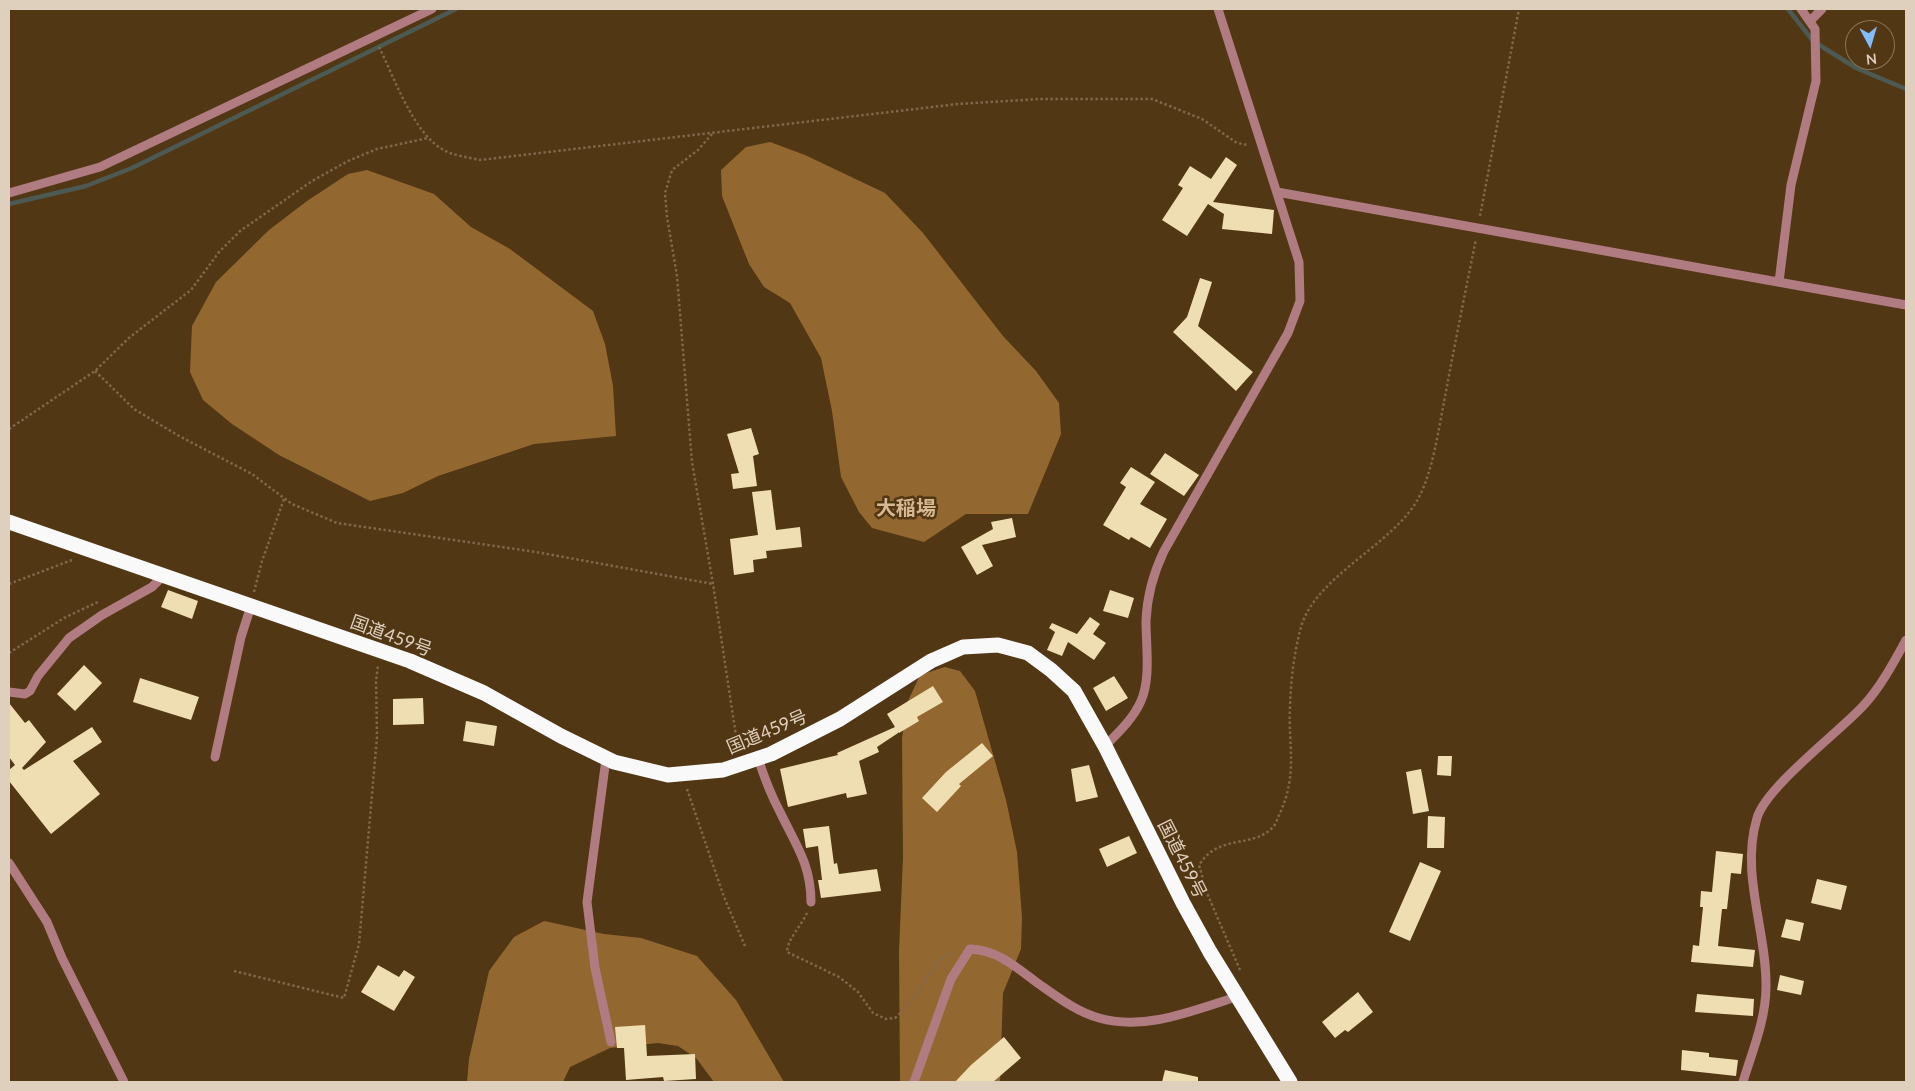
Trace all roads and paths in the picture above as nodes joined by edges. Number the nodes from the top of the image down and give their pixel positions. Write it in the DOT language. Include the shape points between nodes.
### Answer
graph roads {
  1 [pos="432,9"];
  2 [pos="1218,9"];
  3 [pos="1519,9"];
  4 [pos="1802,9"];
  5 [pos="1822,9"];
  6 [pos="1810,21"];
  7 [pos="374,37"];
  8 [pos="713,133"];
  9 [pos="428,138"];
  10 [pos="1262,145"];
  11 [pos="1277,192"];
  12 [pos="9,193"];
  13 [pos="1478,228"];
  14 [pos="1779,282"];
  15 [pos="1906,305"];
  16 [pos="94,371"];
  17 [pos="9,429"];
  18 [pos="284,499"];
  19 [pos="9,522"];
  20 [pos="89,550"];
  21 [pos="163,576"];
  22 [pos="9,584"];
  23 [pos="713,584"];
  24 [pos="102,601"];
  25 [pos="251,606"];
  26 [pos="1906,640"];
  27 [pos="380,651"];
  28 [pos="9,653"];
  29 [pos="9,692"];
  30 [pos="1105,746"];
  31 [pos="216,757"];
  32 [pos="758,758"];
  33 [pos="606,759"];
  34 [pos="741,764"];
  35 [pos="682,774"];
  36 [pos="9,863"];
  37 [pos="811,902"];
  38 [pos="745,946"];
  39 [pos="970,948"];
  40 [pos="234,971"];
  41 [pos="1242,974"];
  42 [pos="1236,997"];
  43 [pos="611,1042"];
  44 [pos="124,1082"];
  45 [pos="914,1082"];
  46 [pos="1290,1082"];
  47 [pos="1743,1082"];
  1 -- 7 [label="street"];
  2 -- 10 [label="street"];
  3 -- 13 [label="path"];
  4 -- 6 [label="street"];
  5 -- 6 [label="street"];
  6 -- 14 [label="street" via="1815,29 1816,81 1791,185"];
  7 -- 9 [label="path" via="417,124"];
  7 -- 12 [label="street" via="100,168"];
  8 -- 9 [label="path" via="480,160 442,149"];
  8 -- 10 [label="path" via="958,104 1109,97 1152,99 1202,119 1237,142"];
  8 -- 23 [label="path" via="698,150 672,170 665,193 666,218 677,276 692,462"];
  9 -- 16 [label="path" via="377,150 348,161 279,204 240,232 219,252 191,290 130,337"];
  10 -- 11 [label="street"];
  11 -- 13 [label="street"];
  11 -- 30 [label="street" via="1299,262 1300,301 1288,334 1152,576 1146,618 1146,676 1142,699 1131,719"];
  13 -- 14 [label="street"];
  13 -- 41 [label="path" via="1434,450 1420,497 1401,524 1359,557 1312,605 1302,624 1292,671 1290,787 1274,827 1258,837 1218,847 1206,854 1198,865"];
  14 -- 15 [label="street"];
  16 -- 17 [label="path"];
  16 -- 18 [label="path" via="134,409 252,474"];
  18 -- 23 [label="path" via="337,523 536,552"];
  18 -- 25 [label="path" via="262,561"];
  19 -- 20 [label="highway, 国道459号"];
  20 -- 21 [label="highway, 国道459号"];
  20 -- 22 [label="path" via="63,565"];
  21 -- 25 [label="highway, 国道459号"];
  21 -- 29 [label="street" via="152,587 69,638 30,691 25,694"];
  23 -- 34 [label="path"];
  24 -- 28 [label="path" via="64,618"];
  25 -- 27 [label="highway, 国道459号"];
  25 -- 31 [label="street" via="241,637"];
  26 -- 47 [label="street" via="1864,705 1773,793 1758,816 1751,846 1766,987 1763,1015"];
  27 -- 33 [label="highway, 国道459号" via="484,693"];
  27 -- 40 [label="path" via="376,681 377,737 359,944 344,998"];
  30 -- 32 [label="highway, 国道459号" via="1074,691 1028,653 998,645 963,647 931,662 840,719"];
  30 -- 42 [label="highway, 国道459号" via="1183,903"];
  32 -- 34 [label="highway, 国道459号"];
  32 -- 37 [label="street" via="769,790 805,860 811,881"];
  33 -- 35 [label="highway, 国道459号" via="668,775"];
  33 -- 43 [label="street" via="586,902 595,968"];
  34 -- 35 [label="highway, 国道459号" via="723,770"];
  35 -- 38 [label="path" via="724,897"];
  36 -- 44 [label="street" via="47,922"];
  37 -- 39 [label="path" via="800,928 788,944 787,952 839,977 858,992 873,1013 886,1019 894,1018 908,1006 938,962 955,950"];
  39 -- 42 [label="street" via="983,949 1006,959 1063,1000 1097,1018 1124,1023 1149,1022"];
  39 -- 45 [label="street" via="950,979"];
  42 -- 46 [label="highway, 国道459号"];
}
